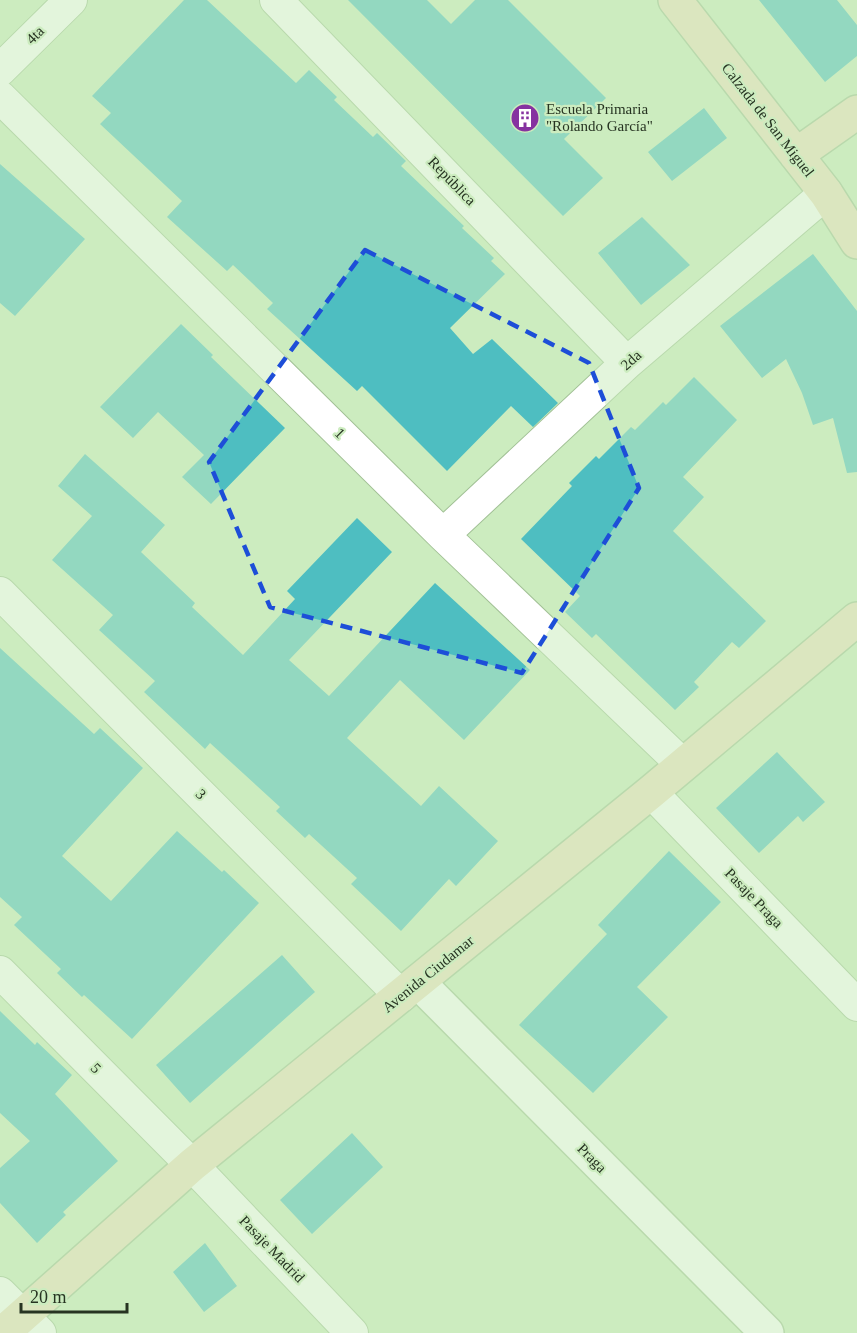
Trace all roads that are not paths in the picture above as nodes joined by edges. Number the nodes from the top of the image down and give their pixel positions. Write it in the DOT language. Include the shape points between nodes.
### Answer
graph roads {
  1 [pos="71,0"];
  2 [pos="276,0"];
  3 [pos="675,0"];
  4 [pos="0,70"];
  5 [pos="0,97"];
  6 [pos="857,112"];
  7 [pos="796,155"];
  8 [pos="826,193"];
  9 [pos="857,242"];
  10 [pos="627,363"];
  11 [pos="443,535"];
  12 [pos="0,593"];
  13 [pos="857,619"];
  14 [pos="684,765"];
  15 [pos="651,792"];
  16 [pos="0,972"];
  17 [pos="410,989"];
  18 [pos="857,1005"];
  19 [pos="192,1165"];
  20 [pos="0,1293"];
  21 [pos="22,1327"];
  22 [pos="352,1333"];
  23 [pos="767,1333"];
  1 -- 4 [label="street, 4ta"];
  2 -- 10 [label="street, República"];
  3 -- 7 [label="main road, Calzada de San Miguel"];
  5 -- 11 [label="street, 1"];
  6 -- 7 [label="main road"];
  7 -- 8 [label="main road, Calzada de San Miguel"];
  8 -- 9 [label="main road, Calzada de San Miguel"];
  8 -- 10 [label="street, 2da"];
  10 -- 11 [label="street, 2da"];
  11 -- 14 [label="street, 1"];
  12 -- 17 [label="street, 3"];
  13 -- 14 [label="main road, Avenida Ciudamar"];
  14 -- 15 [label="main road, Avenida Ciudamar"];
  15 -- 17 [label="main road, Avenida Ciudamar"];
  15 -- 18 [label="street, Pasaje Praga"];
  16 -- 19 [label="street, 5"];
  17 -- 19 [label="main road, Avenida Ciudamar"];
  17 -- 23 [label="street, Praga"];
  19 -- 21 [label="main road, Avenida Ciudamar"];
  19 -- 22 [label="street, Pasaje Madrid"];
  20 -- 21 [label="street"];
}
